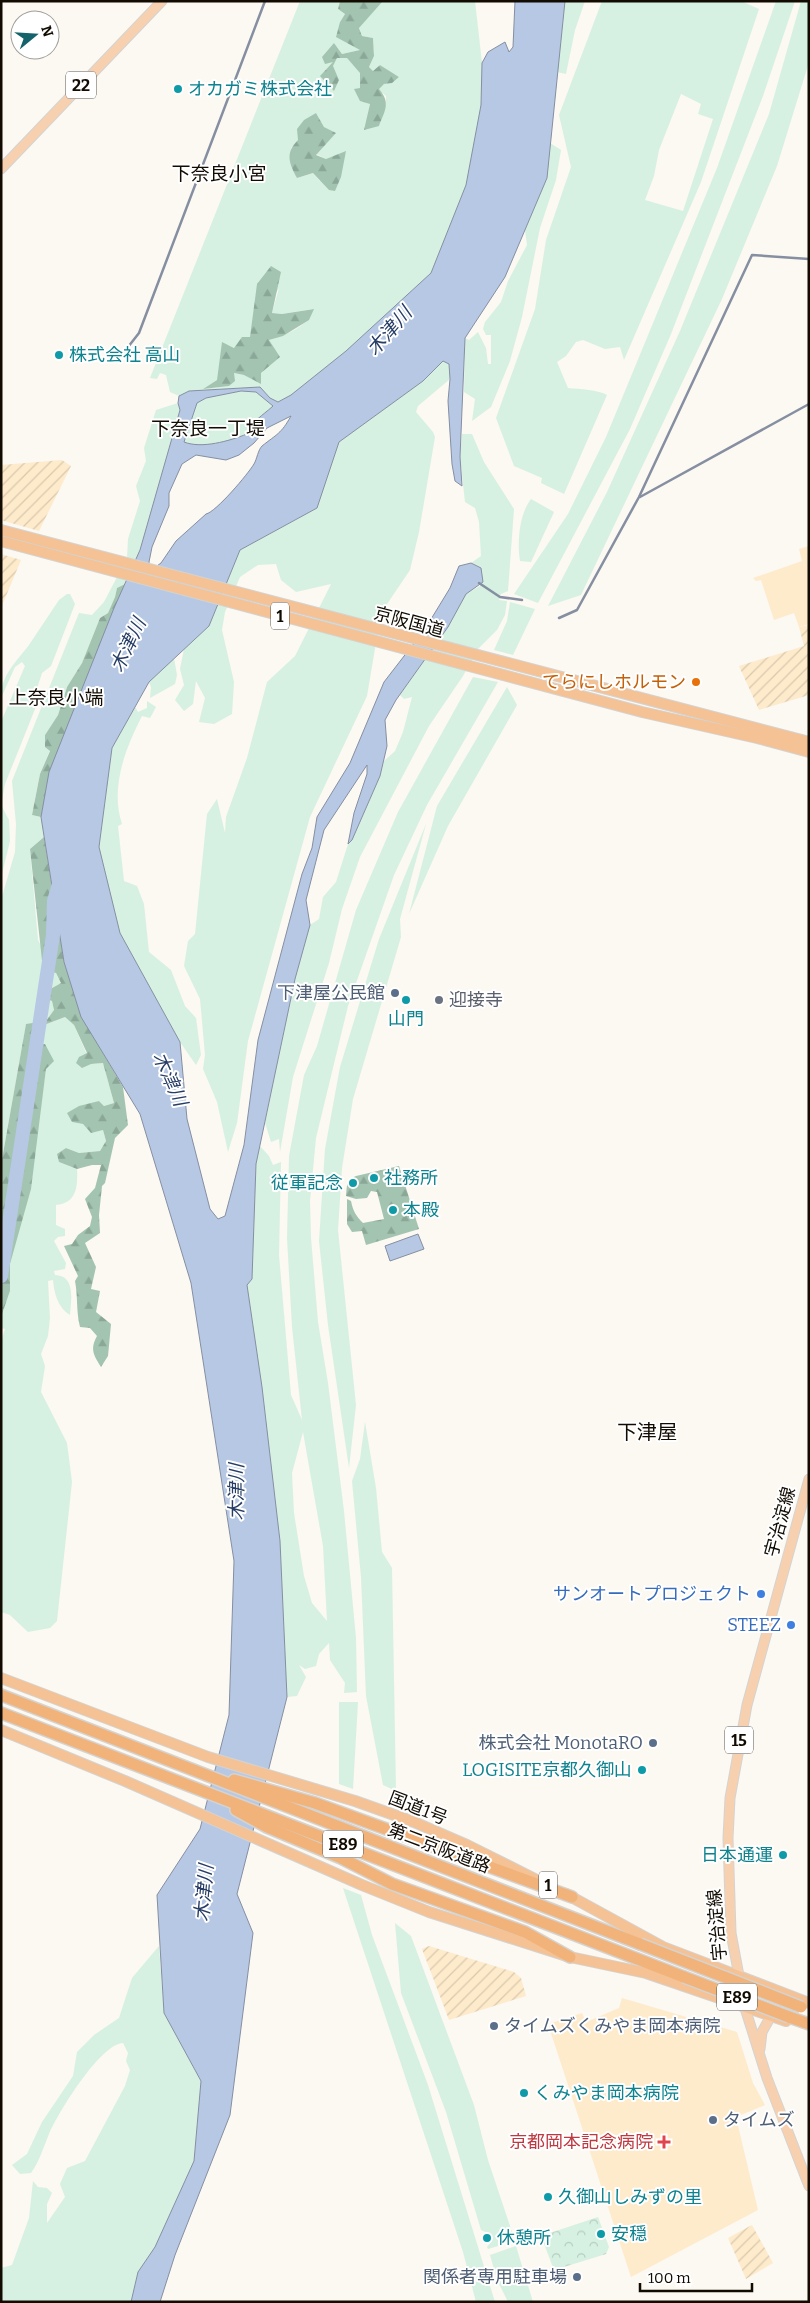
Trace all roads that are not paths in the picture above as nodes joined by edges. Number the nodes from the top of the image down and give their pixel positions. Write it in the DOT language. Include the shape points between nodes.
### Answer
graph roads {
  1 [pos="162,1"];
  2 [pos="1,169"];
  3 [pos="1,530"];
  4 [pos="1,541"];
  5 [pos="65,554"];
  6 [pos="809,742"];
  7 [pos="809,752"];
  8 [pos="809,1479"];
  9 [pos="1,1678"];
  10 [pos="1,1695"];
  11 [pos="1,1713"];
  12 [pos="1,1730"];
  13 [pos="206,1774"];
  14 [pos="202,1791"];
  15 [pos="572,1897"];
  16 [pos="570,1957"];
  17 [pos="738,1975"];
  18 [pos="807,2004"];
  19 [pos="745,2008"];
  20 [pos="771,2016"];
  21 [pos="809,2024"];
  22 [pos="809,2029"];
  23 [pos="759,2052"];
  24 [pos="809,2186"];
  1 -- 2 [label="main road, 22"];
  3 -- 5 [label="highway, 京阪国道 / 1"];
  4 -- 5 [label="highway, 京阪国道 / 1"];
  5 -- 6 [label="highway, 京阪国道 / 1"];
  5 -- 7 [label="highway, 京阪国道 / 1" via="642,712"];
  8 -- 17 [label="main road, 宇治淀線 / 15" via="747,1704 732,1785 729,1907"];
  9 -- 15 [label="highway, 国道1号 / 1" via="208,1757 355,1801 467,1845"];
  10 -- 13 [label="highway, 第二京阪道路 / E89"];
  11 -- 14 [label="highway, 第二京阪道路 / E89"];
  12 -- 16 [label="highway" via="362,1886 455,1922"];
  13 -- 15 [label="highway" via="315,1803"];
  13 -- 18 [label="highway, 第二京阪道路 / E89, bridge" via="298,1812"];
  14 -- 16 [label="highway" via="267,1827 392,1884 525,1932"];
  14 -- 21 [label="highway, 第二京阪道路 / E89, bridge"];
  15 -- 17 [label="highway, 国道1号 / 1" via="663,1947"];
  16 -- 19 [label="highway" via="646,1973"];
  17 -- 18 [label="highway, 国道1号 / 1"];
  17 -- 19 [label="main road, 宇治淀線 / 15"];
  19 -- 20 [label="highway"];
  19 -- 23 [label="main road, 宇治淀線 / 15"];
  20 -- 22 [label="highway"];
  20 -- 23 [label="main road" via="762,2032"];
  23 -- 24 [label="main road, 宇治淀線 / 15"];
}
